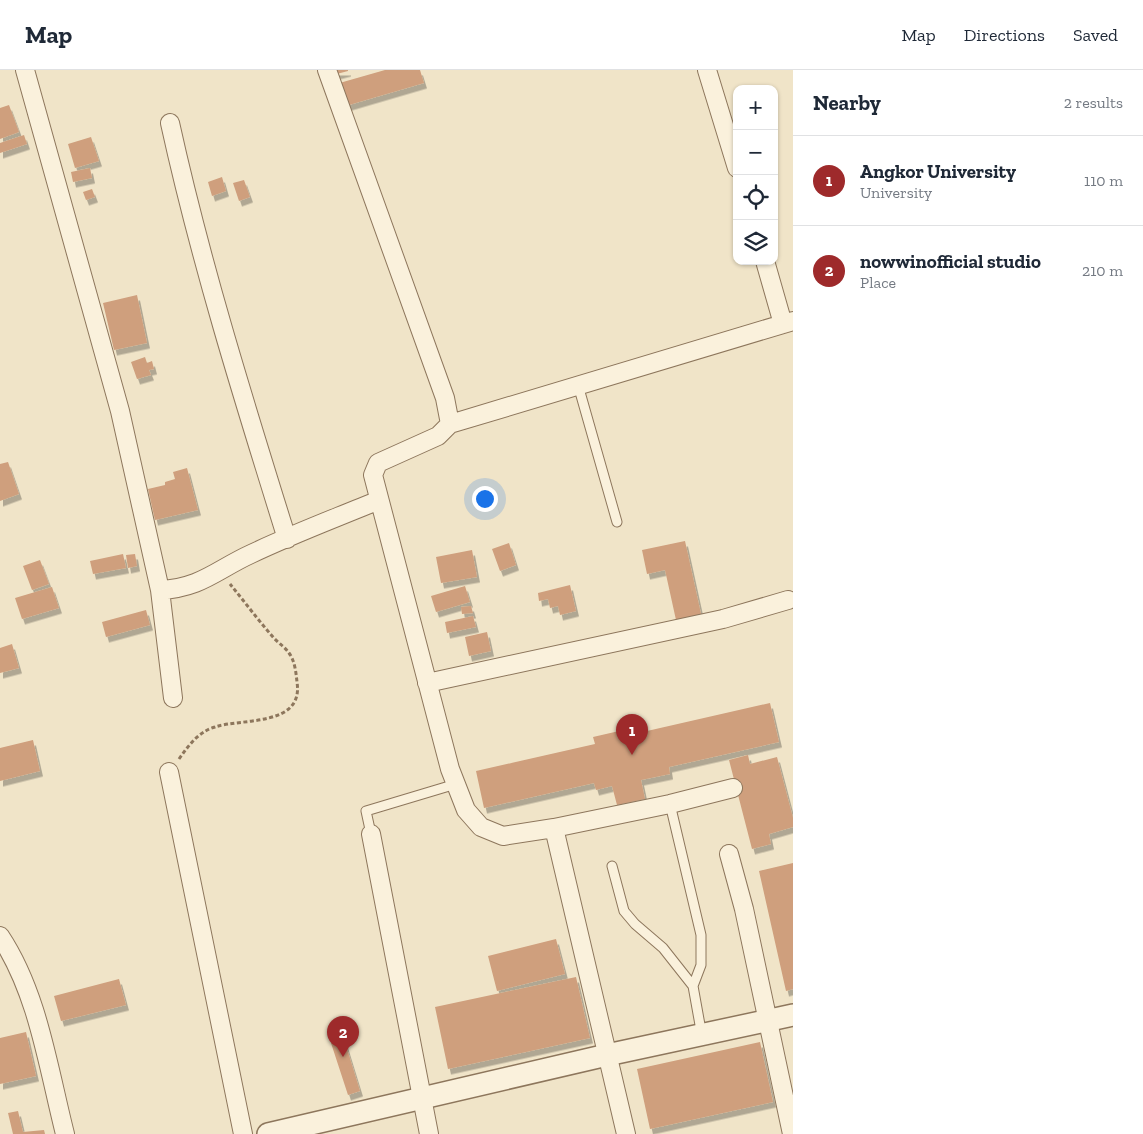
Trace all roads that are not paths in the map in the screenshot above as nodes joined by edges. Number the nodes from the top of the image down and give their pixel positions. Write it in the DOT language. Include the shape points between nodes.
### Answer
graph roads {
  1 [pos="25,70"];
  2 [pos="327,70"];
  3 [pos="707,70"];
  4 [pos="170,123"];
  5 [pos="733,155"];
  6 [pos="767,265"];
  7 [pos="788,322"];
  8 [pos="578,385"];
  9 [pos="450,424"];
  10 [pos="379,500"];
  11 [pos="617,522"];
  12 [pos="287,539"];
  13 [pos="160,590"];
  14 [pos="788,600"];
  15 [pos="428,683"];
  16 [pos="173,698"];
  17 [pos="169,772"];
  18 [pos="456,784"];
  19 [pos="733,788"];
  20 [pos="670,804"];
  21 [pos="554,828"];
  22 [pos="371,834"];
  23 [pos="729,854"];
  24 [pos="612,866"];
  25 [pos="0,936"];
  26 [pos="693,986"];
  27 [pos="793,1015"];
  28 [pos="766,1021"];
  29 [pos="702,1036"];
  30 [pos="607,1055"];
  31 [pos="422,1100"];
  32 [pos="65,1134"];
  33 [pos="243,1134"];
  34 [pos="268,1134"];
  35 [pos="429,1134"];
  36 [pos="626,1134"];
  37 [pos="792,1134"];
  1 -- 13 [label="street" via="120,411"];
  2 -- 9 [label="street" via="445,398"];
  3 -- 5 [label="street"];
  4 -- 12 [label="street" via="189,208 241,394"];
  6 -- 7 [label="street"];
  7 -- 8 [label="street"];
  8 -- 9 [label="street"];
  8 -- 11 [label="lane"];
  9 -- 10 [label="street" via="438,436 378,463 373,476"];
  10 -- 12 [label="street"];
  10 -- 15 [label="street"];
  12 -- 13 [label="street" via="250,554 199,583"];
  13 -- 16 [label="street"];
  14 -- 15 [label="street" via="723,619"];
  15 -- 18 [label="street"];
  17 -- 33 [label="street"];
  18 -- 21 [label="street" via="466,810 481,827 503,836"];
  18 -- 22 [label="lane" via="366,811"];
  19 -- 20 [label="street"];
  20 -- 21 [label="street"];
  20 -- 26 [label="lane" via="701,935 701,965"];
  21 -- 30 [label="street"];
  22 -- 31 [label="street"];
  23 -- 28 [label="street" via="744,909"];
  24 -- 26 [label="lane" via="624,910 663,948"];
  25 -- 32 [label="street" via="16,960 28,990"];
  26 -- 29 [label="lane"];
  27 -- 28 [label="street"];
  28 -- 29 [label="street"];
  28 -- 37 [label="street"];
  29 -- 30 [label="street"];
  30 -- 31 [label="street"];
  30 -- 36 [label="street"];
  31 -- 34 [label="street"];
  31 -- 35 [label="street"];
}
